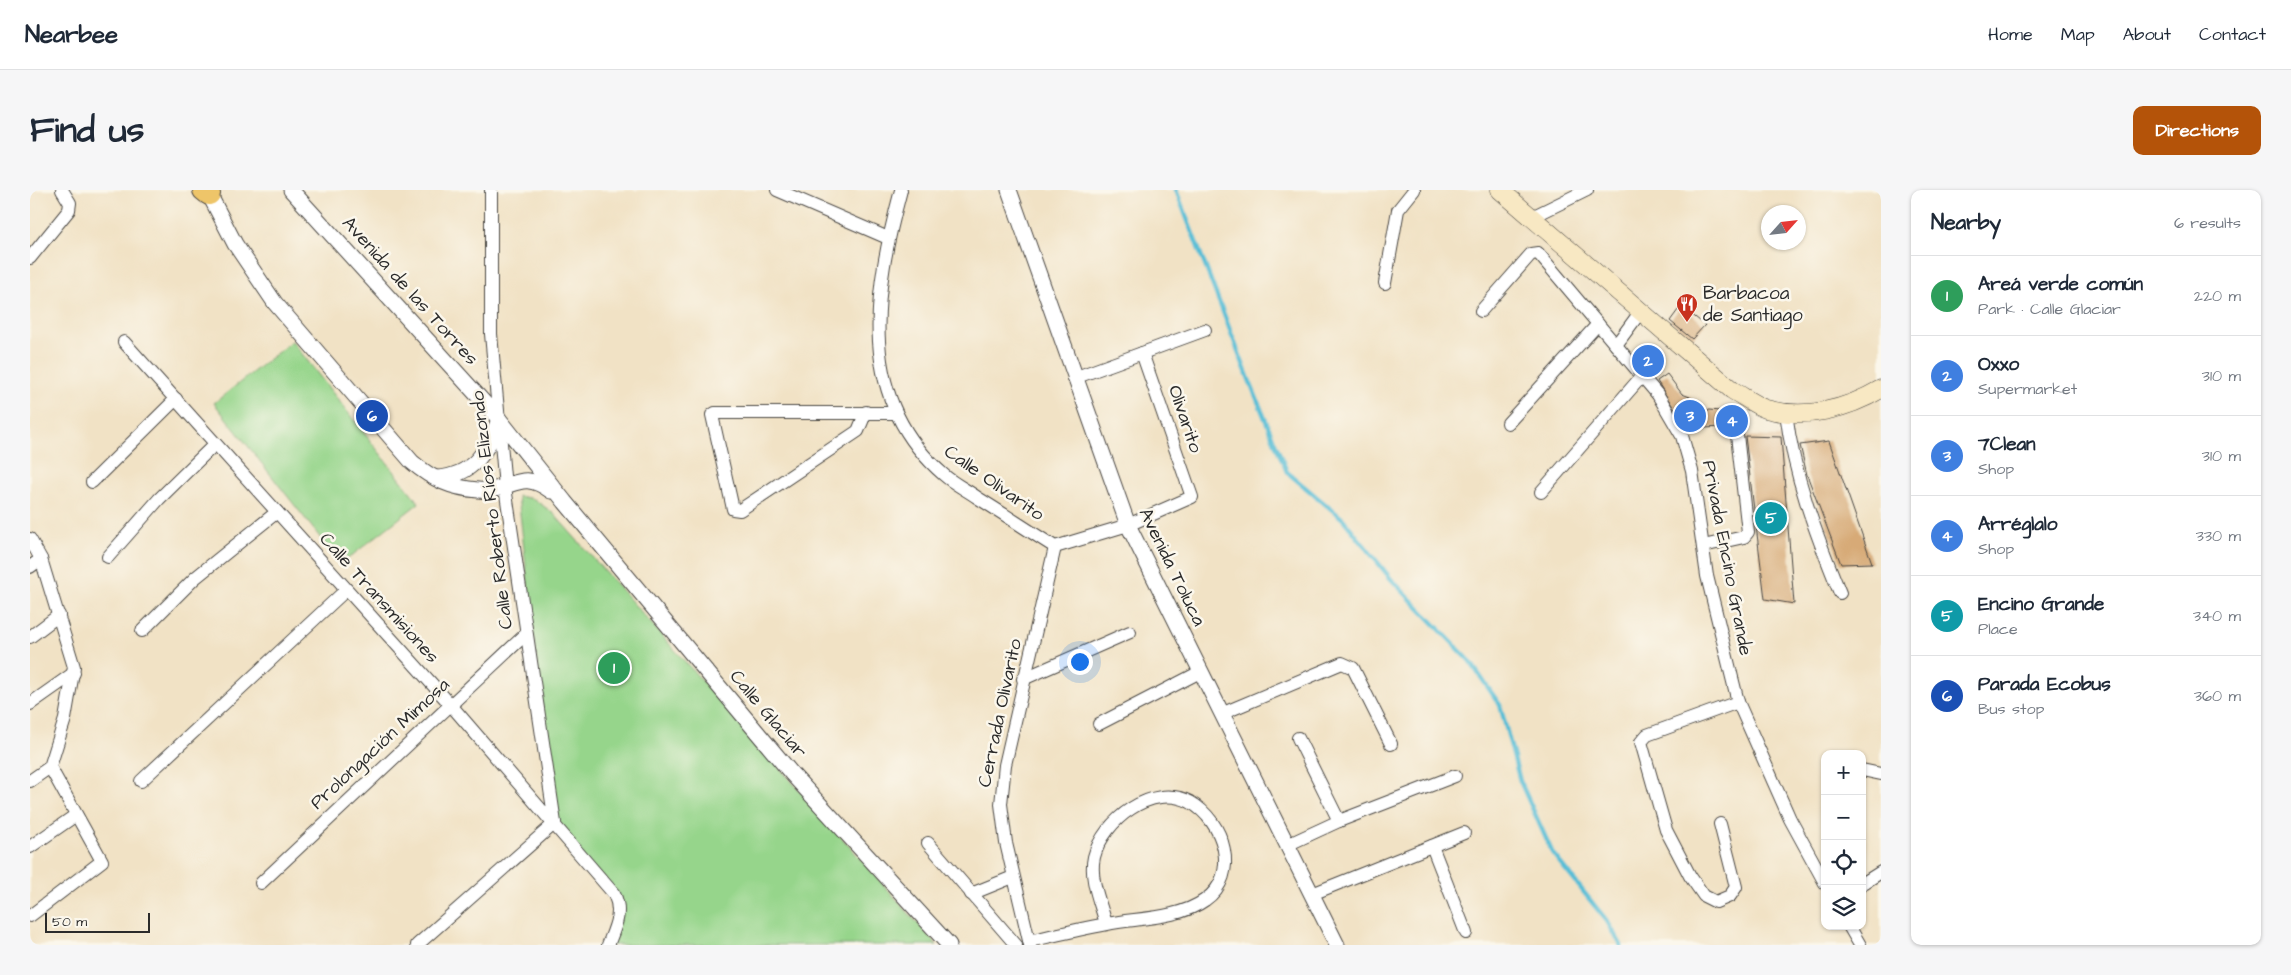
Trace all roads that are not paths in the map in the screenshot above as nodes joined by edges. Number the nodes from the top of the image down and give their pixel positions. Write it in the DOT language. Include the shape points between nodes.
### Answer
graph roads {
  1 [pos="62,190"];
  2 [pos="291,190"];
  3 [pos="491,190"];
  4 [pos="777,190"];
  5 [pos="902,190"];
  6 [pos="1009,190"];
  7 [pos="1414,190"];
  8 [pos="1501,190"];
  9 [pos="1587,190"];
  10 [pos="207,191"];
  11 [pos="1530,218"];
  12 [pos="30,236"];
  13 [pos="888,238"];
  14 [pos="39,246"];
  15 [pos="30,258"];
  16 [pos="1385,283"];
  17 [pos="1481,310"];
  18 [pos="1640,311"];
  19 [pos="1598,324"];
  20 [pos="1205,330"];
  21 [pos="124,342"];
  22 [pos="1616,345"];
  23 [pos="1142,353"];
  24 [pos="1642,376"];
  25 [pos="1074,378"];
  26 [pos="1879,392"];
  27 [pos="176,399"];
  28 [pos="866,412"];
  29 [pos="895,413"];
  30 [pos="1786,413"];
  31 [pos="499,418"];
  32 [pos="1508,422"];
  33 [pos="1737,435"];
  34 [pos="215,444"];
  35 [pos="431,478"];
  36 [pos="92,482"];
  37 [pos="506,487"];
  38 [pos="1541,492"];
  39 [pos="565,502"];
  40 [pos="277,512"];
  41 [pos="1128,525"];
  42 [pos="30,539"];
  43 [pos="1703,546"];
  44 [pos="1055,547"];
  45 [pos="108,557"];
  46 [pos="35,563"];
  47 [pos="346,590"];
  48 [pos="1840,593"];
  49 [pos="59,615"];
  50 [pos="142,631"];
  51 [pos="1130,632"];
  52 [pos="526,634"];
  53 [pos="30,637"];
  54 [pos="1200,672"];
  55 [pos="74,673"];
  56 [pos="1023,679"];
  57 [pos="1738,702"];
  58 [pos="30,704"];
  59 [pos="450,704"];
  60 [pos="1220,714"];
  61 [pos="1099,724"];
  62 [pos="1298,738"];
  63 [pos="1390,744"];
  64 [pos="50,767"];
  65 [pos="1866,771"];
  66 [pos="1881,774"];
  67 [pos="1455,776"];
  68 [pos="30,780"];
  69 [pos="141,781"];
  70 [pos="76,815"];
  71 [pos="1339,822"];
  72 [pos="555,823"];
  73 [pos="1720,824"];
  74 [pos="1464,833"];
  75 [pos="928,843"];
  76 [pos="1287,845"];
  77 [pos="1432,846"];
  78 [pos="30,847"];
  79 [pos="1881,872"];
  80 [pos="1821,876"];
  81 [pos="1013,877"];
  82 [pos="1866,881"];
  83 [pos="261,883"];
  84 [pos="971,894"];
  85 [pos="1312,894"];
  86 [pos="30,916"];
  87 [pos="1106,924"];
  88 [pos="1851,930"];
  89 [pos="1466,933"];
  90 [pos="1029,943"];
  91 [pos="417,945"];
  92 [pos="608,945"];
  93 [pos="949,945"];
  94 [pos="1016,945"];
  95 [pos="1337,945"];
  96 [pos="1860,945"];
  1 -- 14 [label="street" via="70,202 69,210"];
  2 -- 31 [label="street, Avenida de las Torres"];
  3 -- 31 [label="street, Calle Roberto Ríos Elizondo" via="491,334"];
  4 -- 13 [label="street"];
  5 -- 13 [label="street, Calle Olivarito"];
  6 -- 25 [label="street, Avenida Toluca"];
  7 -- 16 [label="street" via="1398,210"];
  8 -- 11 [label="main road"];
  9 -- 11 [label="street"];
  10 -- 35 [label="street" via="235,244 275,302 412,462"];
  11 -- 18 [label="main road"];
  12 -- 14 [label="street"];
  13 -- 29 [label="street, Calle Olivarito" via="877,344 883,380"];
  14 -- 15 [label="street"];
  17 -- 19 [label="street, Privada Encino Grande" via="1534,252"];
  18 -- 22 [label="street"];
  18 -- 30 [label="main road" via="1732,390 1764,408"];
  19 -- 22 [label="street, Privada Encino Grande"];
  19 -- 32 [label="street"];
  20 -- 23 [label="street"];
  21 -- 27 [label="street, Calle Transmisiones"];
  22 -- 24 [label="street, Privada Encino Grande"];
  23 -- 25 [label="street"];
  23 -- 41 [label="street, Olivarito" via="1192,497"];
  24 -- 38 [label="street"];
  24 -- 43 [label="street, Privada Encino Grande" via="1658,395 1682,436 1692,471"];
  25 -- 41 [label="street, Avenida Toluca"];
  26 -- 30 [label="main road" via="1829,411"];
  27 -- 34 [label="street, Calle Transmisiones"];
  27 -- 36 [label="street"];
  28 -- 28 [label="street" via="858,432 740,510 734,509 712,415"];
  28 -- 29 [label="street"];
  29 -- 44 [label="street, Calle Olivarito" via="914,446 945,476"];
  30 -- 48 [label="street" via="1795,468"];
  31 -- 35 [label="street" via="484,454 474,464 448,477"];
  31 -- 37 [label="street, Calle Roberto Ríos Elizondo"];
  31 -- 39 [label="street, Calle Glaciar"];
  33 -- 43 [label="street" via="1748,532 1744,537"];
  34 -- 40 [label="street, Calle Transmisiones"];
  34 -- 45 [label="street" via="159,499"];
  35 -- 37 [label="street" via="479,490"];
  37 -- 39 [label="street, Calle Glaciar" via="526,480 538,481"];
  37 -- 52 [label="street, Calle Roberto Ríos Elizondo"];
  39 -- 93 [label="street, Calle Glaciar" via="792,774"];
  40 -- 47 [label="street, Calle Transmisiones"];
  40 -- 50 [label="street" via="195,578"];
  41 -- 44 [label="street"];
  41 -- 54 [label="street, Avenida Toluca"];
  42 -- 46 [label="street"];
  43 -- 57 [label="street, Privada Encino Grande"];
  44 -- 56 [label="street, Cerrada Olivarito"];
  46 -- 49 [label="street"];
  47 -- 59 [label="street, Calle Transmisiones"];
  47 -- 69 [label="street"];
  49 -- 53 [label="street"];
  49 -- 55 [label="street"];
  51 -- 56 [label="street"];
  52 -- 59 [label="street, Prolongación Mimosa"];
  52 -- 72 [label="street, Calle Roberto Ríos Elizondo"];
  54 -- 60 [label="street, Avenida Toluca"];
  54 -- 61 [label="street"];
  55 -- 58 [label="street"];
  55 -- 64 [label="street" via="66,719"];
  56 -- 81 [label="street, Cerrada Olivarito" via="1005,764 1001,804"];
  57 -- 73 [label="street" via="1647,735 1641,742 1666,830 1690,876 1704,896 1716,902 1730,896 1736,887"];
  57 -- 80 [label="street, Privada Encino Grande" via="1790,819"];
  59 -- 72 [label="street, Calle Transmisiones"];
  59 -- 83 [label="street, Prolongación Mimosa"];
  60 -- 63 [label="street" via="1342,663 1348,664 1353,668"];
  60 -- 76 [label="street, Avenida Toluca"];
  62 -- 71 [label="street"];
  64 -- 68 [label="street"];
  64 -- 70 [label="street"];
  65 -- 66 [label="street"];
  67 -- 71 [label="street"];
  70 -- 78 [label="street"];
  70 -- 86 [label="street" via="102,858 99,864"];
  71 -- 76 [label="street"];
  72 -- 91 [label="street"];
  72 -- 92 [label="street, Calle Transmisiones" via="619,904 619,914"];
  74 -- 77 [label="street"];
  75 -- 84 [label="street"];
  76 -- 85 [label="street, Avenida Toluca"];
  77 -- 85 [label="street"];
  77 -- 89 [label="street"];
  79 -- 82 [label="street"];
  81 -- 84 [label="street"];
  81 -- 90 [label="street, Cerrada Olivarito"];
  84 -- 94 [label="street"];
  85 -- 95 [label="street, Avenida Toluca"];
  87 -- 87 [label="street" via="1177,912 1204,901 1215,891 1224,876 1226,857 1219,835 1207,816 1189,802 1166,797 1143,802 1117,817 1103,834 1094,859 1094,882"];
  87 -- 90 [label="street"];
  88 -- 96 [label="street"];
}
